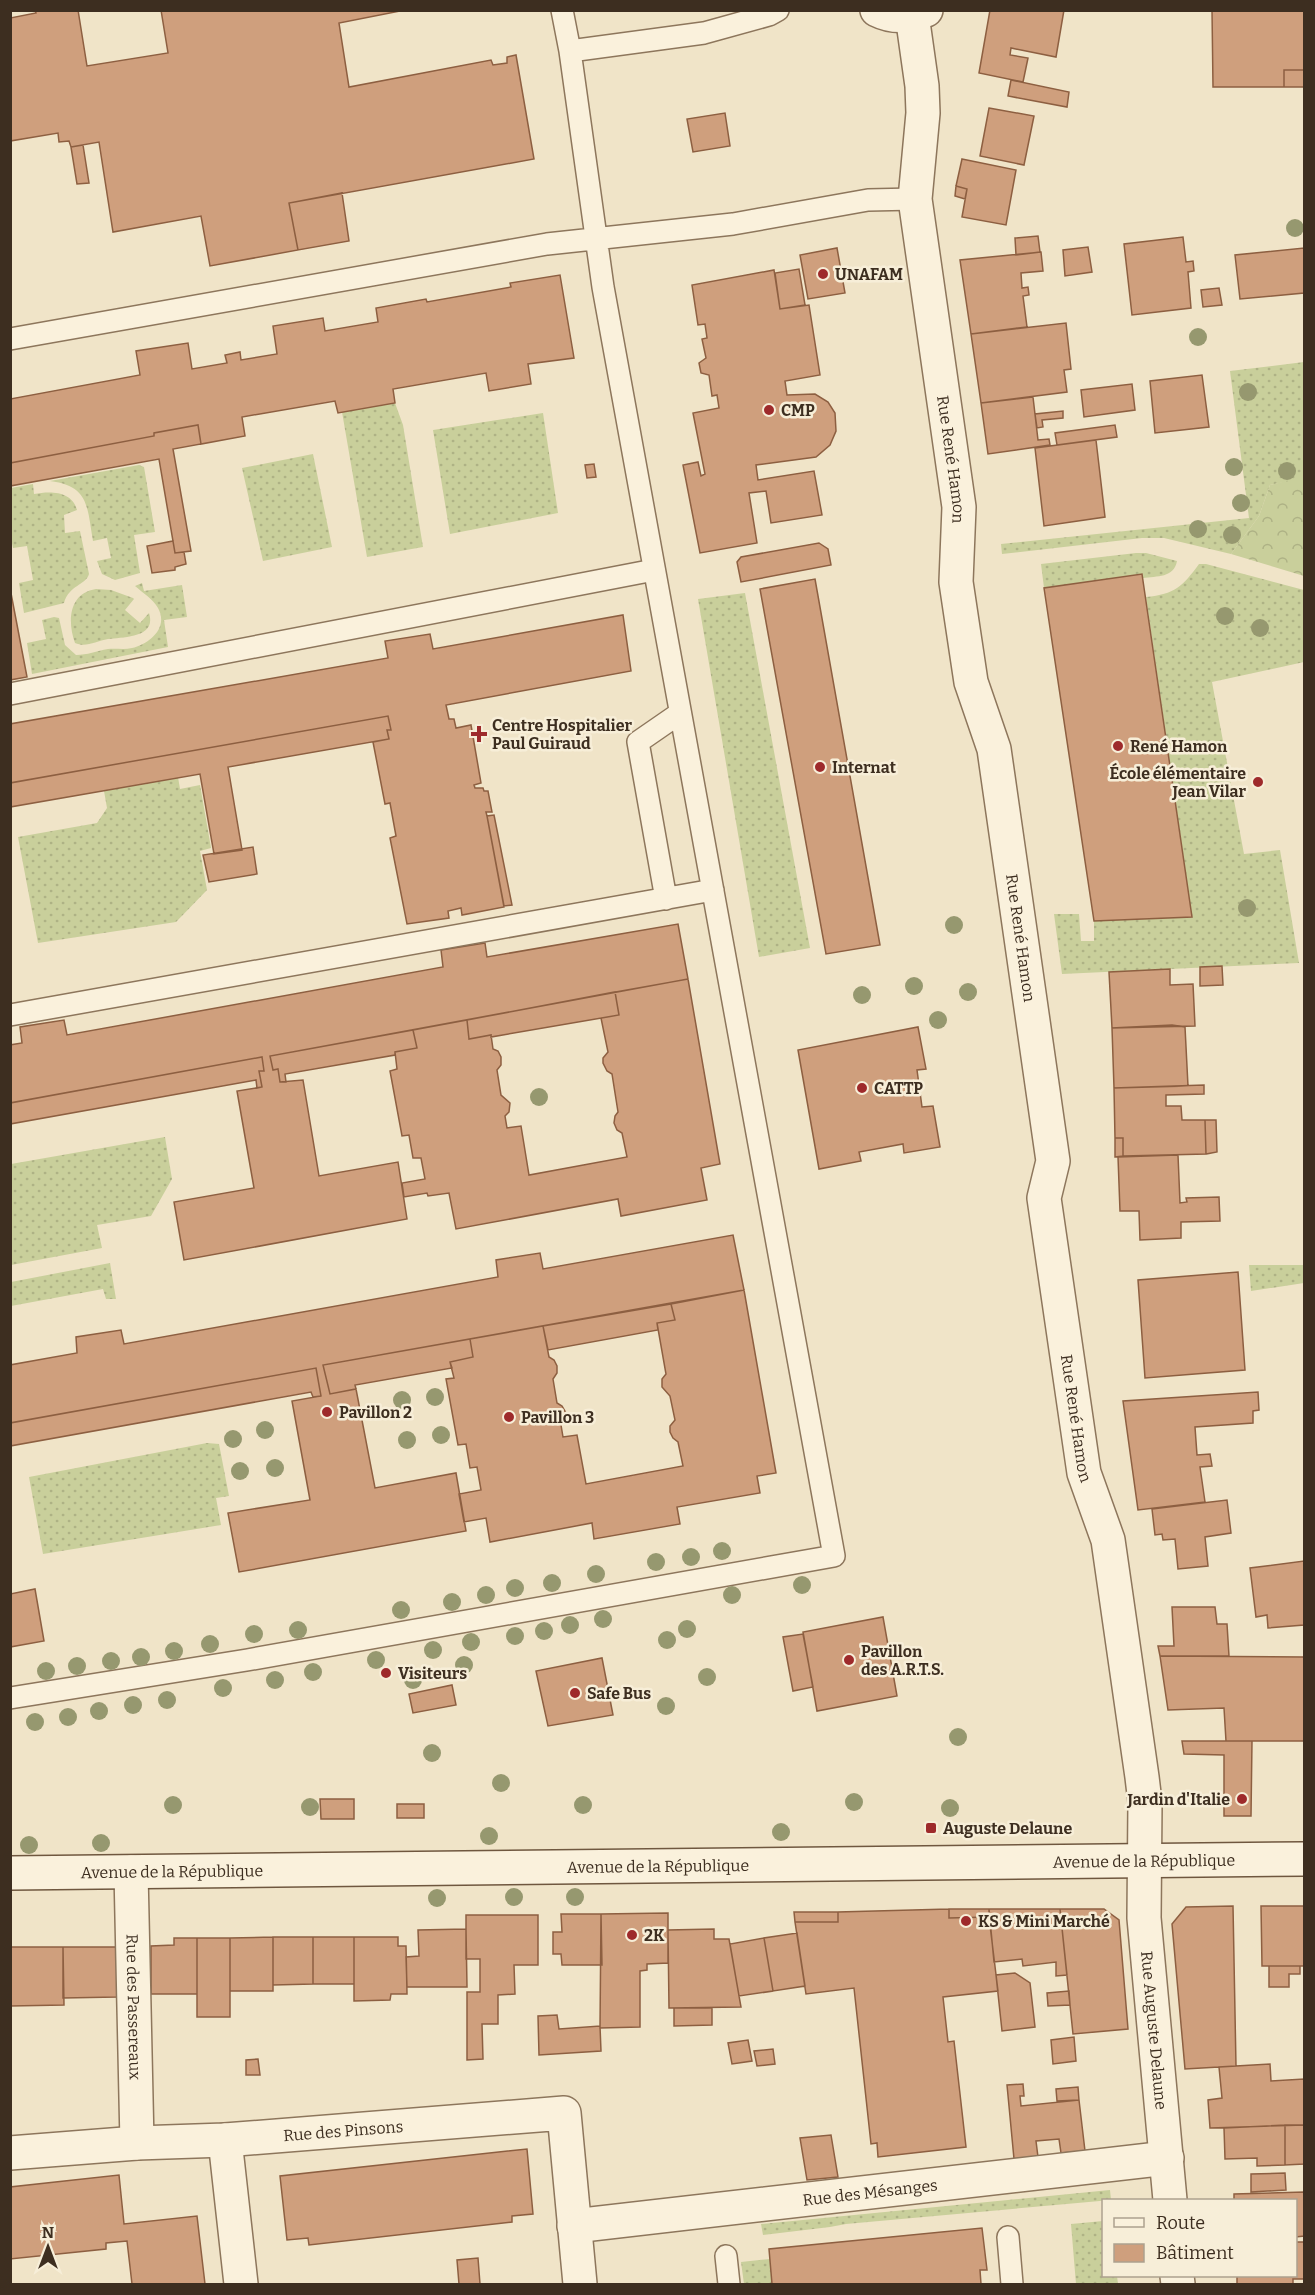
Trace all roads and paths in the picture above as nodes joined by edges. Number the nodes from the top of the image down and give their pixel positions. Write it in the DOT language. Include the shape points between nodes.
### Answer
graph roads {
  1 [pos="562,10"];
  2 [pos="778,10"];
  3 [pos="877,10"];
  4 [pos="919,13"];
  5 [pos="570,51"];
  6 [pos="915,199"];
  7 [pos="597,240"];
  8 [pos="10,339"];
  9 [pos="654,570"];
  10 [pos="10,694"];
  11 [pos="680,712"];
  12 [pos="713,890"];
  13 [pos="666,899"];
  14 [pos="10,1015"];
  15 [pos="10,1698"];
  16 [pos="1305,1859"];
  17 [pos="1145,1861"];
  18 [pos="131,1872"];
  19 [pos="10,1873"];
  20 [pos="225,2140"];
  21 [pos="137,2143"];
  22 [pos="10,2153"];
  23 [pos="1167,2158"];
  24 [pos="1170,2199"];
  25 [pos="574,2226"];
  26 [pos="1008,2237"];
  27 [pos="726,2256"];
  28 [pos="241,2284"];
  29 [pos="580,2284"];
  30 [pos="729,2284"];
  31 [pos="1012,2284"];
  1 -- 5 [label="lane"];
  2 -- 5 [label="lane" via="704,33"];
  3 -- 4 [label="street, Rue René Hamon" via="899,16"];
  4 -- 6 [label="street, Rue René Hamon" via="923,113"];
  5 -- 7 [label="lane"];
  6 -- 7 [label="lane" via="868,200 733,224"];
  6 -- 17 [label="street, Rue René Hamon" via="959,507 956,582 971,682 994,749 1053,1161 1044,1198 1084,1473 1108,1539 1145,1802"];
  7 -- 8 [label="lane" via="547,244"];
  7 -- 9 [label="lane"];
  9 -- 10 [label="lane"];
  9 -- 11 [label="lane"];
  11 -- 12 [label="lane"];
  11 -- 13 [label="lane" via="638,742"];
  12 -- 13 [label="lane"];
  12 -- 15 [label="lane" via="834,1556"];
  13 -- 14 [label="lane"];
  16 -- 17 [label="street, Avenue de la République"];
  17 -- 18 [label="street, Avenue de la République"];
  17 -- 23 [label="street, Rue Auguste Delaune" via="1144,1918"];
  18 -- 19 [label="street, Avenue de la République"];
  18 -- 21 [label="street, Rue des Passereaux"];
  20 -- 21 [label="street, Rue des Pinsons"];
  20 -- 25 [label="street, Rue des Pinsons" via="564,2113"];
  20 -- 28 [label="street"];
  21 -- 22 [label="street, Rue des Pinsons"];
  23 -- 24 [label="street, Rue Auguste Delaune"];
  23 -- 25 [label="street, Rue des Mésanges"];
  25 -- 29 [label="street"];
  26 -- 31 [label="lane"];
  27 -- 30 [label="lane"];
}
